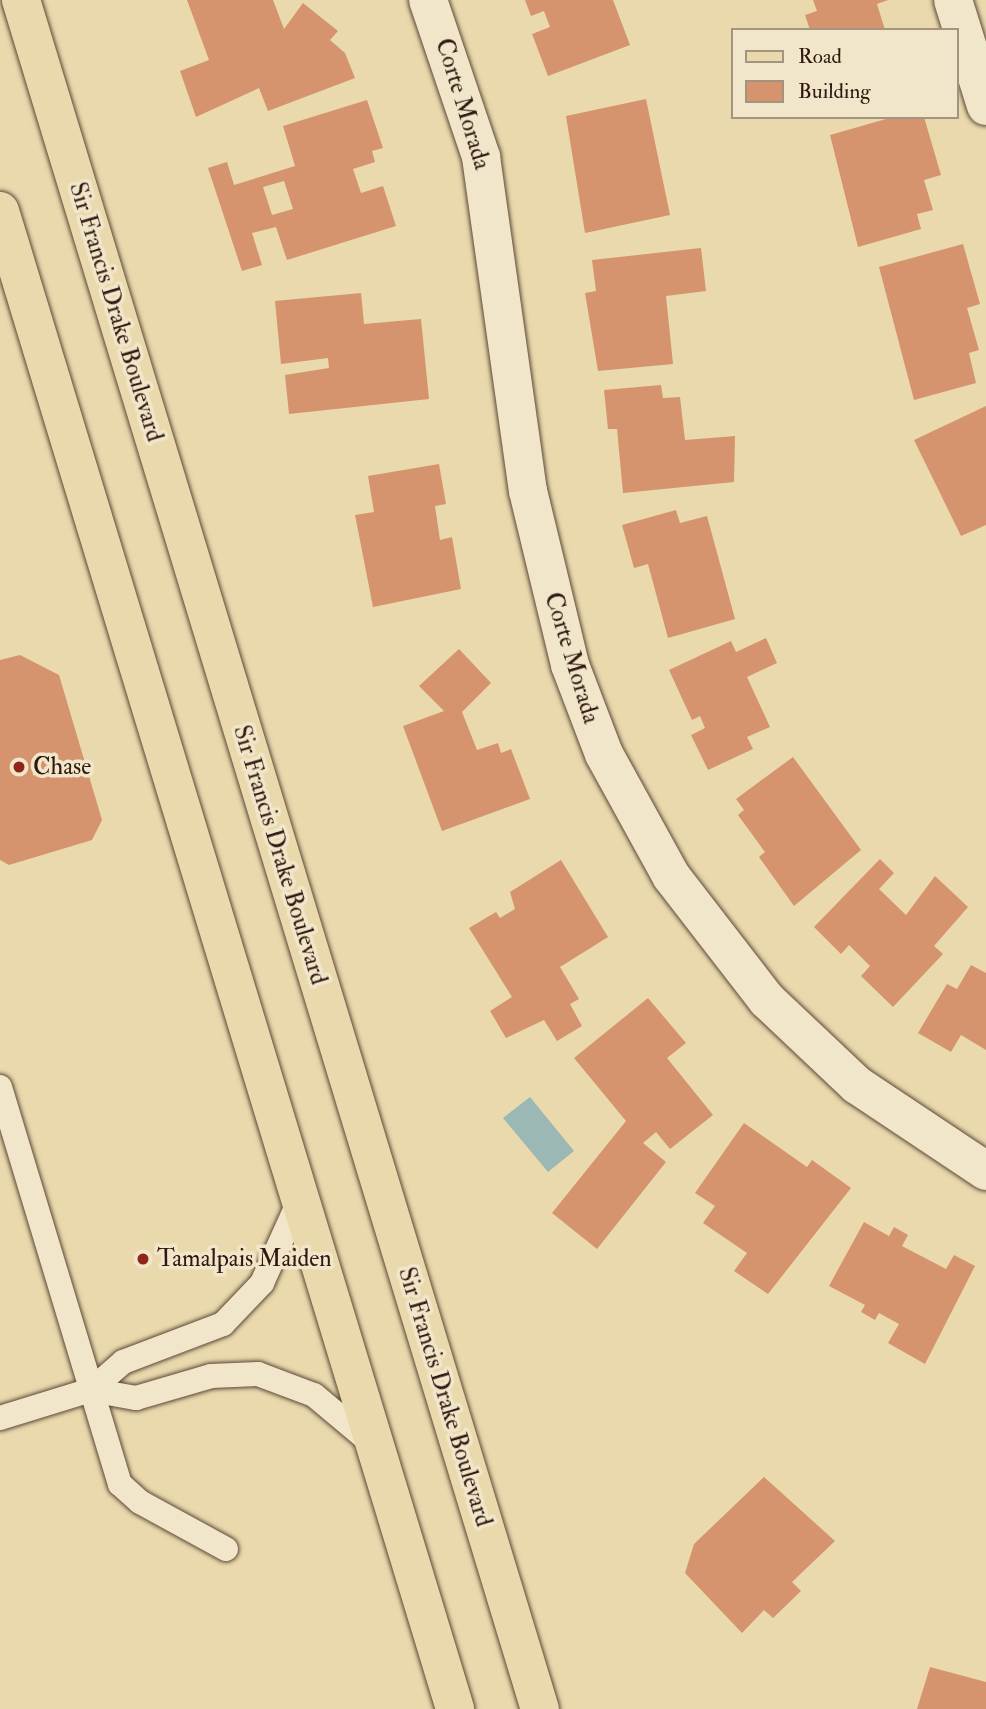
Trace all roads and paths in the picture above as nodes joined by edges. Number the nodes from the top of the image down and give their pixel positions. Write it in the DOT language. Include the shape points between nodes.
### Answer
graph roads {
  1 [pos="21,0"];
  2 [pos="428,0"];
  3 [pos="953,0"];
  4 [pos="986,106"];
  5 [pos="0,211"];
  6 [pos="0,1087"];
  7 [pos="986,1171"];
  8 [pos="300,1199"];
  9 [pos="91,1390"];
  10 [pos="0,1418"];
  11 [pos="376,1449"];
  12 [pos="226,1549"];
  13 [pos="455,1709"];
  14 [pos="540,1709"];
  1 -- 14 [label="main road, Sir Francis Drake Boulevard"];
  2 -- 7 [label="street, Corte Morada" via="481,157 527,491 570,665 604,754 671,876 767,1000 857,1086"];
  3 -- 4 [label="street"];
  5 -- 8 [label="main road"];
  6 -- 9 [label="lane"];
  8 -- 9 [label="lane" via="268,1272 236,1315 210,1331 123,1362"];
  8 -- 11 [label="main road"];
  9 -- 10 [label="lane"];
  9 -- 11 [label="lane" via="136,1398 211,1376 258,1374 332,1406"];
  9 -- 12 [label="lane" via="125,1491"];
  11 -- 13 [label="main road"];
}
